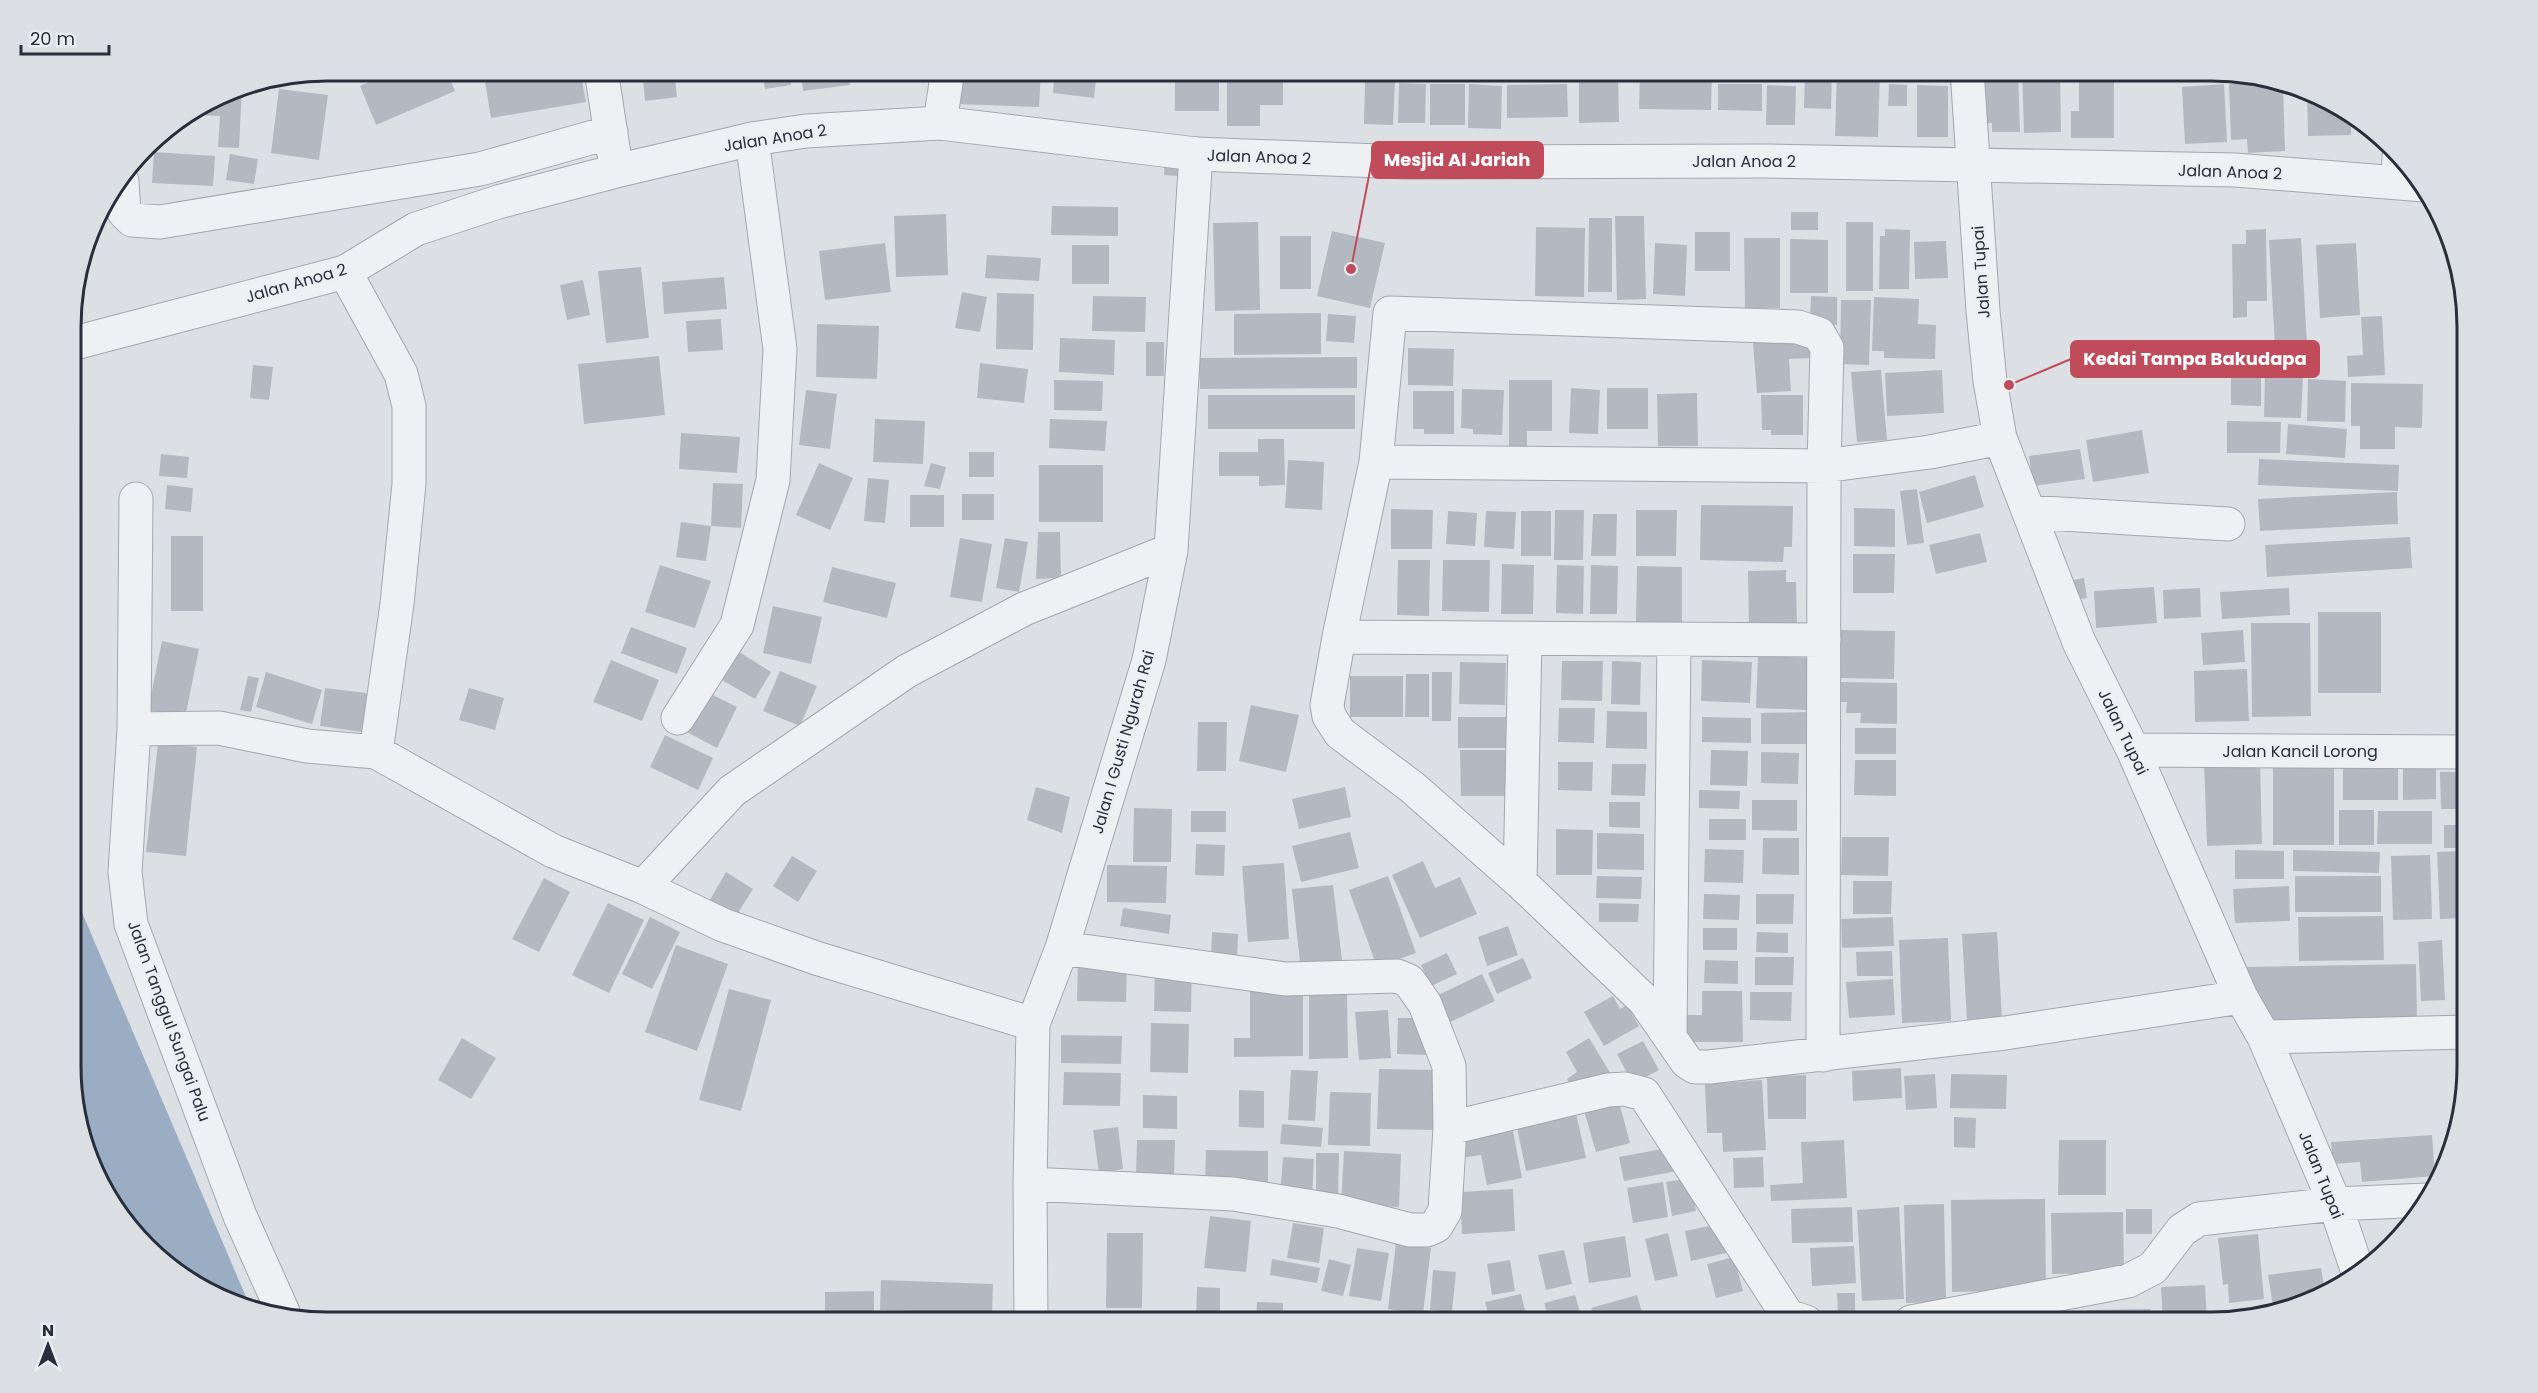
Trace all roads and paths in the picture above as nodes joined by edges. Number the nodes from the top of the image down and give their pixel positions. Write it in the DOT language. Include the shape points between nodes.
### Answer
graph roads {
  1 [pos="604,81"];
  2 [pos="946,81"];
  3 [pos="1968,81"];
  4 [pos="940,123"];
  5 [pos="611,132"];
  6 [pos="752,139"];
  7 [pos="1196,154"];
  8 [pos="1972,166"];
  9 [pos="616,171"];
  10 [pos="2403,174"];
  11 [pos="123,189"];
  12 [pos="345,272"];
  13 [pos="81,341"];
  14 [pos="2000,438"];
  15 [pos="1376,462"];
  16 [pos="1824,466"];
  17 [pos="136,500"];
  18 [pos="2029,512"];
  19 [pos="2228,524"];
  20 [pos="1172,550"];
  21 [pos="1339,638"];
  22 [pos="1524,639"];
  23 [pos="1674,640"];
  24 [pos="1824,640"];
  25 [pos="678,718"];
  26 [pos="134,729"];
  27 [pos="2133,750"];
  28 [pos="376,752"];
  29 [pos="2457,752"];
  30 [pos="1520,882"];
  31 [pos="643,887"];
  32 [pos="1062,948"];
  33 [pos="2241,997"];
  34 [pos="1032,1024"];
  35 [pos="2457,1032"];
  36 [pos="1670,1037"];
  37 [pos="2264,1037"];
  38 [pos="1823,1055"];
  39 [pos="1450,1128"];
  40 [pos="1030,1184"];
  41 [pos="2417,1200"];
  42 [pos="2335,1204"];
  43 [pos="2356,1265"];
  44 [pos="281,1307"];
  45 [pos="1031,1312"];
  46 [pos="1792,1312"];
  47 [pos="1964,1312"];
  1 -- 5 [label="street"];
  2 -- 4 [label="street"];
  3 -- 8 [label="street, Jalan Tupai"];
  4 -- 6 [label="street, Jalan Anoa 2" via="806,130"];
  4 -- 7 [label="street, Jalan Anoa 2"];
  5 -- 9 [label="street"];
  5 -- 11 [label="street" via="480,169 160,222 132,220 124,212"];
  6 -- 9 [label="street, Jalan Anoa 2"];
  6 -- 25 [label="street" via="780,349 773,480 737,625"];
  7 -- 8 [label="street, Jalan Anoa 2" via="1406,162 1768,160"];
  7 -- 20 [label="street, Jalan I Gusti Ngurah Rai"];
  8 -- 10 [label="street, Jalan Anoa 2"];
  8 -- 14 [label="street, Jalan Tupai" via="1990,381"];
  9 -- 12 [label="street, Jalan Anoa 2" via="498,202 416,229"];
  12 -- 13 [label="street, Jalan Anoa 2"];
  12 -- 28 [label="street" via="401,374 409,406 409,484"];
  14 -- 16 [label="street"];
  14 -- 18 [label="street, Jalan Tupai"];
  15 -- 16 [label="street"];
  15 -- 16 [label="street" via="1390,313 1812,330 1827,348"];
  15 -- 21 [label="street"];
  16 -- 24 [label="street"];
  17 -- 26 [label="street, Jalan Tanggul Sungai Palu"];
  18 -- 19 [label="street"];
  18 -- 27 [label="street, Jalan Tupai" via="2079,642"];
  20 -- 31 [label="street" via="1024,609 907,671 732,791"];
  20 -- 32 [label="street, Jalan I Gusti Ngurah Rai" via="1149,660"];
  21 -- 22 [label="street"];
  21 -- 30 [label="street" via="1327,705 1333,725 1412,787"];
  22 -- 23 [label="street"];
  22 -- 30 [label="street"];
  23 -- 24 [label="street"];
  23 -- 36 [label="street"];
  24 -- 38 [label="street"];
  26 -- 28 [label="street" via="219,728 307,746"];
  26 -- 44 [label="street, Jalan Tanggul Sungai Palu" via="125,872 131,924 240,1216"];
  27 -- 29 [label="street, Jalan Kancil Lorong"];
  27 -- 33 [label="street, Jalan Tupai"];
  28 -- 31 [label="street" via="553,851"];
  30 -- 36 [label="street" via="1644,1000"];
  31 -- 34 [label="street" via="723,925 816,958"];
  32 -- 34 [label="street, Jalan I Gusti Ngurah Rai"];
  32 -- 39 [label="street" via="1286,979 1403,977 1425,1004 1449,1066"];
  33 -- 37 [label="street, Jalan Tupai"];
  33 -- 38 [label="street" via="2005,1033"];
  34 -- 40 [label="street, Jalan I Gusti Ngurah Rai"];
  35 -- 37 [label="street"];
  36 -- 38 [label="street" via="1682,1058 1695,1067"];
  37 -- 42 [label="street, Jalan Tupai"];
  39 -- 40 [label="street" via="1445,1211 1440,1222 1427,1230 1410,1230 1338,1211 1233,1194"];
  39 -- 46 [label="street" via="1608,1090 1644,1094"];
  40 -- 45 [label="street, Jalan I Gusti Ngurah Rai"];
  41 -- 42 [label="street"];
  42 -- 43 [label="street, Jalan Tupai"];
  42 -- 47 [label="street" via="2199,1219 2182,1230 2153,1268 2128,1281"];
}
